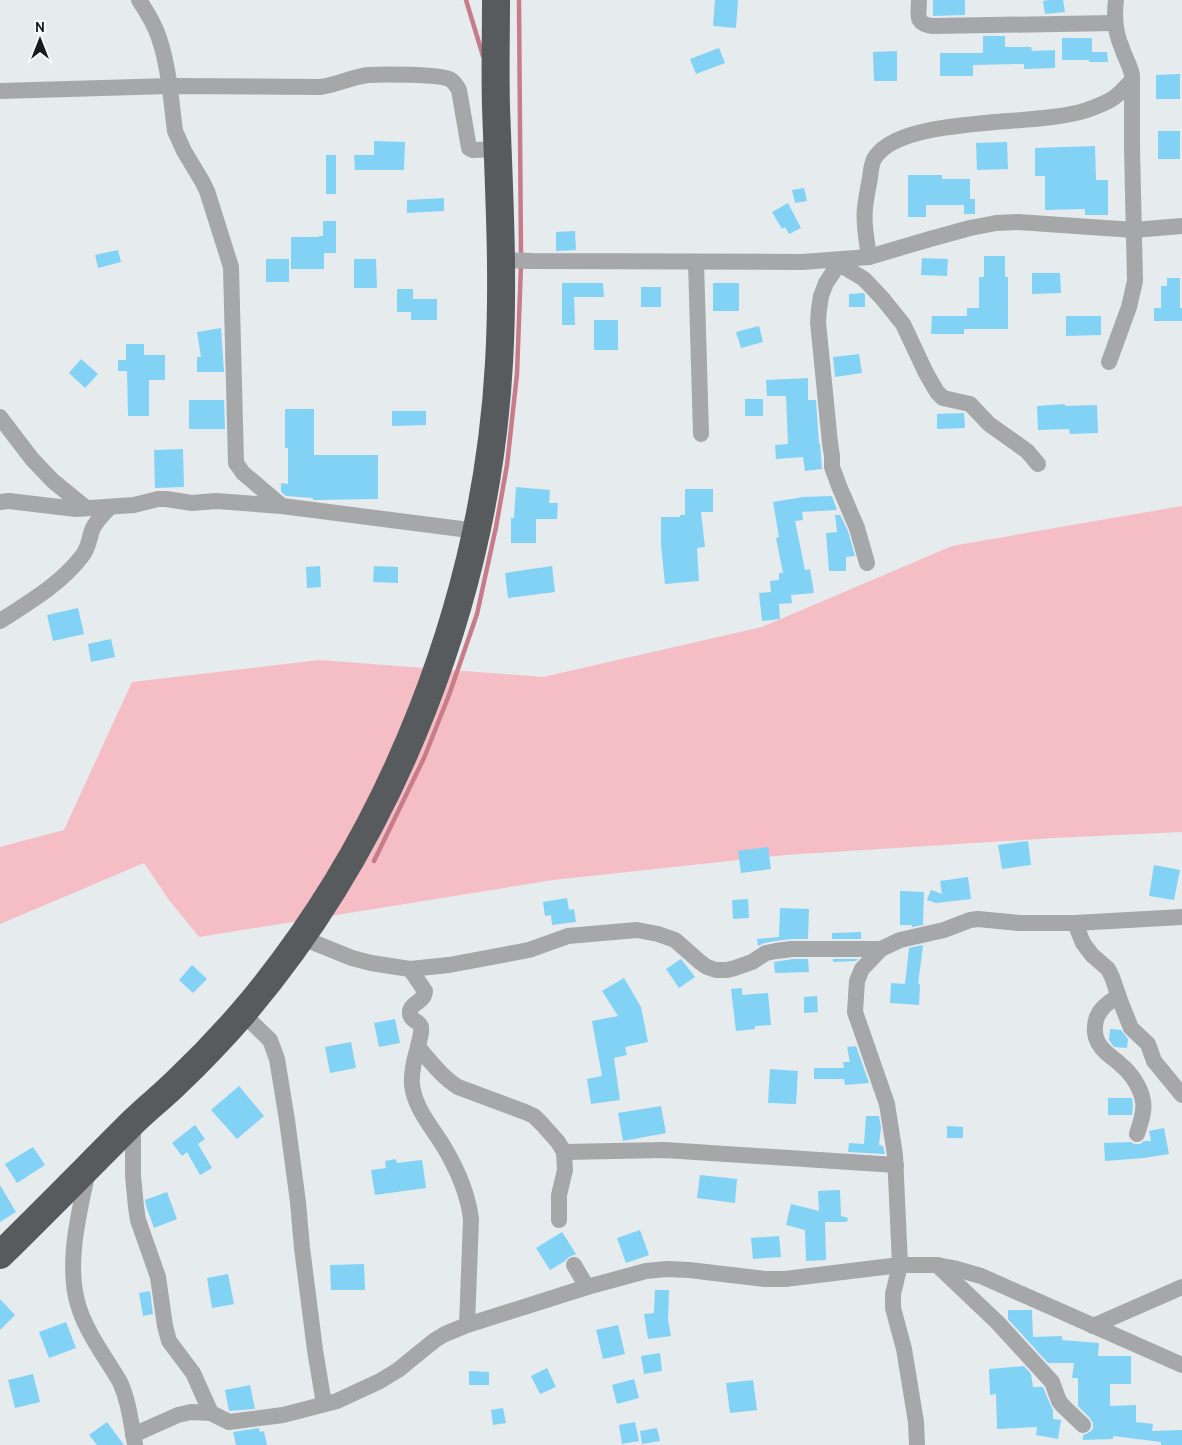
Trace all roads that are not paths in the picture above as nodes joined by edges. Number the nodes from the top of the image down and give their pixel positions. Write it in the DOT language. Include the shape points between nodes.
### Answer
graph roads {
  1 [pos="139,0"];
  2 [pos="496,0"];
  3 [pos="919,0"];
  4 [pos="1116,0"];
  5 [pos="1115,23"];
  6 [pos="1131,82"];
  7 [pos="170,86"];
  8 [pos="0,91"];
  9 [pos="498,150"];
  10 [pos="1182,226"];
  11 [pos="1134,230"];
  12 [pos="869,257"];
  13 [pos="502,260"];
  14 [pos="841,261"];
  15 [pos="696,262"];
  16 [pos="1109,362"];
  17 [pos="0,417"];
  18 [pos="701,434"];
  19 [pos="1038,464"];
  20 [pos="0,502"];
  21 [pos="110,506"];
  22 [pos="282,506"];
  23 [pos="86,508"];
  24 [pos="477,531"];
  25 [pos="867,563"];
  26 [pos="0,620"];
  27 [pos="1182,917"];
  28 [pos="1075,923"];
  29 [pos="300,937"];
  30 [pos="881,950"];
  31 [pos="410,969"];
  32 [pos="1118,996"];
  33 [pos="242,1013"];
  34 [pos="418,1047"];
  35 [pos="1182,1095"];
  36 [pos="133,1123"];
  37 [pos="1136,1134"];
  38 [pos="564,1152"];
  39 [pos="896,1165"];
  40 [pos="88,1169"];
  41 [pos="560,1220"];
  42 [pos="0,1255"];
  43 [pos="574,1265"];
  44 [pos="900,1265"];
  45 [pos="937,1265"];
  46 [pos="587,1287"];
  47 [pos="1182,1287"];
  48 [pos="467,1325"];
  49 [pos="1093,1326"];
  50 [pos="1182,1365"];
  51 [pos="324,1404"];
  52 [pos="211,1412"];
  53 [pos="1083,1425"];
  54 [pos="134,1440"];
  55 [pos="918,1445"];
  1 -- 7 [label="street" via="159,38"];
  2 -- 9 [label="highway"];
  3 -- 5 [label="street" via="919,18 924,25"];
  4 -- 5 [label="street"];
  5 -- 6 [label="street" via="1118,40 1130,67"];
  6 -- 11 [label="street"];
  6 -- 12 [label="street" via="1112,99 1085,110 1032,120 970,124 898,139 875,157 871,169 864,218"];
  7 -- 8 [label="street"];
  7 -- 9 [label="street" via="332,86 368,75 447,78 459,90 469,148"];
  7 -- 22 [label="street" via="178,141 202,181 231,267 236,463 243,473"];
  9 -- 13 [label="highway"];
  10 -- 11 [label="street"];
  11 -- 12 [label="street" via="996,223"];
  11 -- 16 [label="street" via="1135,281"];
  12 -- 14 [label="street"];
  13 -- 15 [label="street"];
  13 -- 24 [label="highway" via="493,432"];
  14 -- 15 [label="street"];
  14 -- 19 [label="street" via="864,279 903,324 937,392 944,398 970,404"];
  14 -- 25 [label="street" via="821,296 818,322 832,467 857,528"];
  15 -- 18 [label="street"];
  17 -- 23 [label="street" via="32,458"];
  20 -- 23 [label="street"];
  21 -- 22 [label="street" via="166,499"];
  21 -- 23 [label="street"];
  21 -- 26 [label="street" via="92,529 87,549 79,560 54,585"];
  22 -- 24 [label="street"];
  24 -- 29 [label="highway" via="448,642 409,743 368,828 323,905"];
  27 -- 28 [label="street"];
  28 -- 30 [label="street" via="970,920 900,940"];
  28 -- 32 [label="street" via="1083,943 1108,969"];
  29 -- 31 [label="street" via="352,958"];
  29 -- 33 [label="highway"];
  30 -- 31 [label="street" via="792,949 766,953 735,968 716,970 700,962 675,940 637,930 568,936 530,950"];
  30 -- 39 [label="street" via="862,969 857,981 855,1012 887,1104"];
  31 -- 34 [label="street" via="425,991 424,998 410,1012 421,1029"];
  32 -- 35 [label="street" via="1131,1028 1148,1044 1154,1061"];
  32 -- 37 [label="street" via="1098,1015 1096,1034 1100,1046 1133,1078 1143,1099"];
  33 -- 36 [label="highway" via="178,1082"];
  33 -- 51 [label="street" via="270,1040 277,1060"];
  34 -- 38 [label="street" via="458,1087 534,1116"];
  34 -- 48 [label="street" via="412,1076 416,1102 445,1148 470,1208"];
  36 -- 40 [label="highway"];
  36 -- 52 [label="street" via="133,1176 138,1220 158,1276 169,1341 193,1373"];
  38 -- 39 [label="street" via="665,1150"];
  38 -- 41 [label="street"];
  39 -- 44 [label="street"];
  40 -- 42 [label="highway"];
  40 -- 54 [label="street" via="73,1262 75,1294 92,1336 120,1382 129,1407"];
  43 -- 46 [label="street"];
  44 -- 45 [label="street"];
  44 -- 46 [label="street" via="785,1279 689,1270 646,1271"];
  44 -- 55 [label="street" via="893,1308 904,1349"];
  45 -- 49 [label="street" via="981,1276"];
  45 -- 53 [label="street" via="990,1315 1052,1382 1059,1401"];
  46 -- 48 [label="street"];
  47 -- 49 [label="street"];
  48 -- 51 [label="street" via="435,1340 380,1381 348,1397"];
  49 -- 50 [label="street"];
  51 -- 52 [label="street" via="283,1415 229,1422"];
  52 -- 54 [label="street" via="178,1415"];
}
